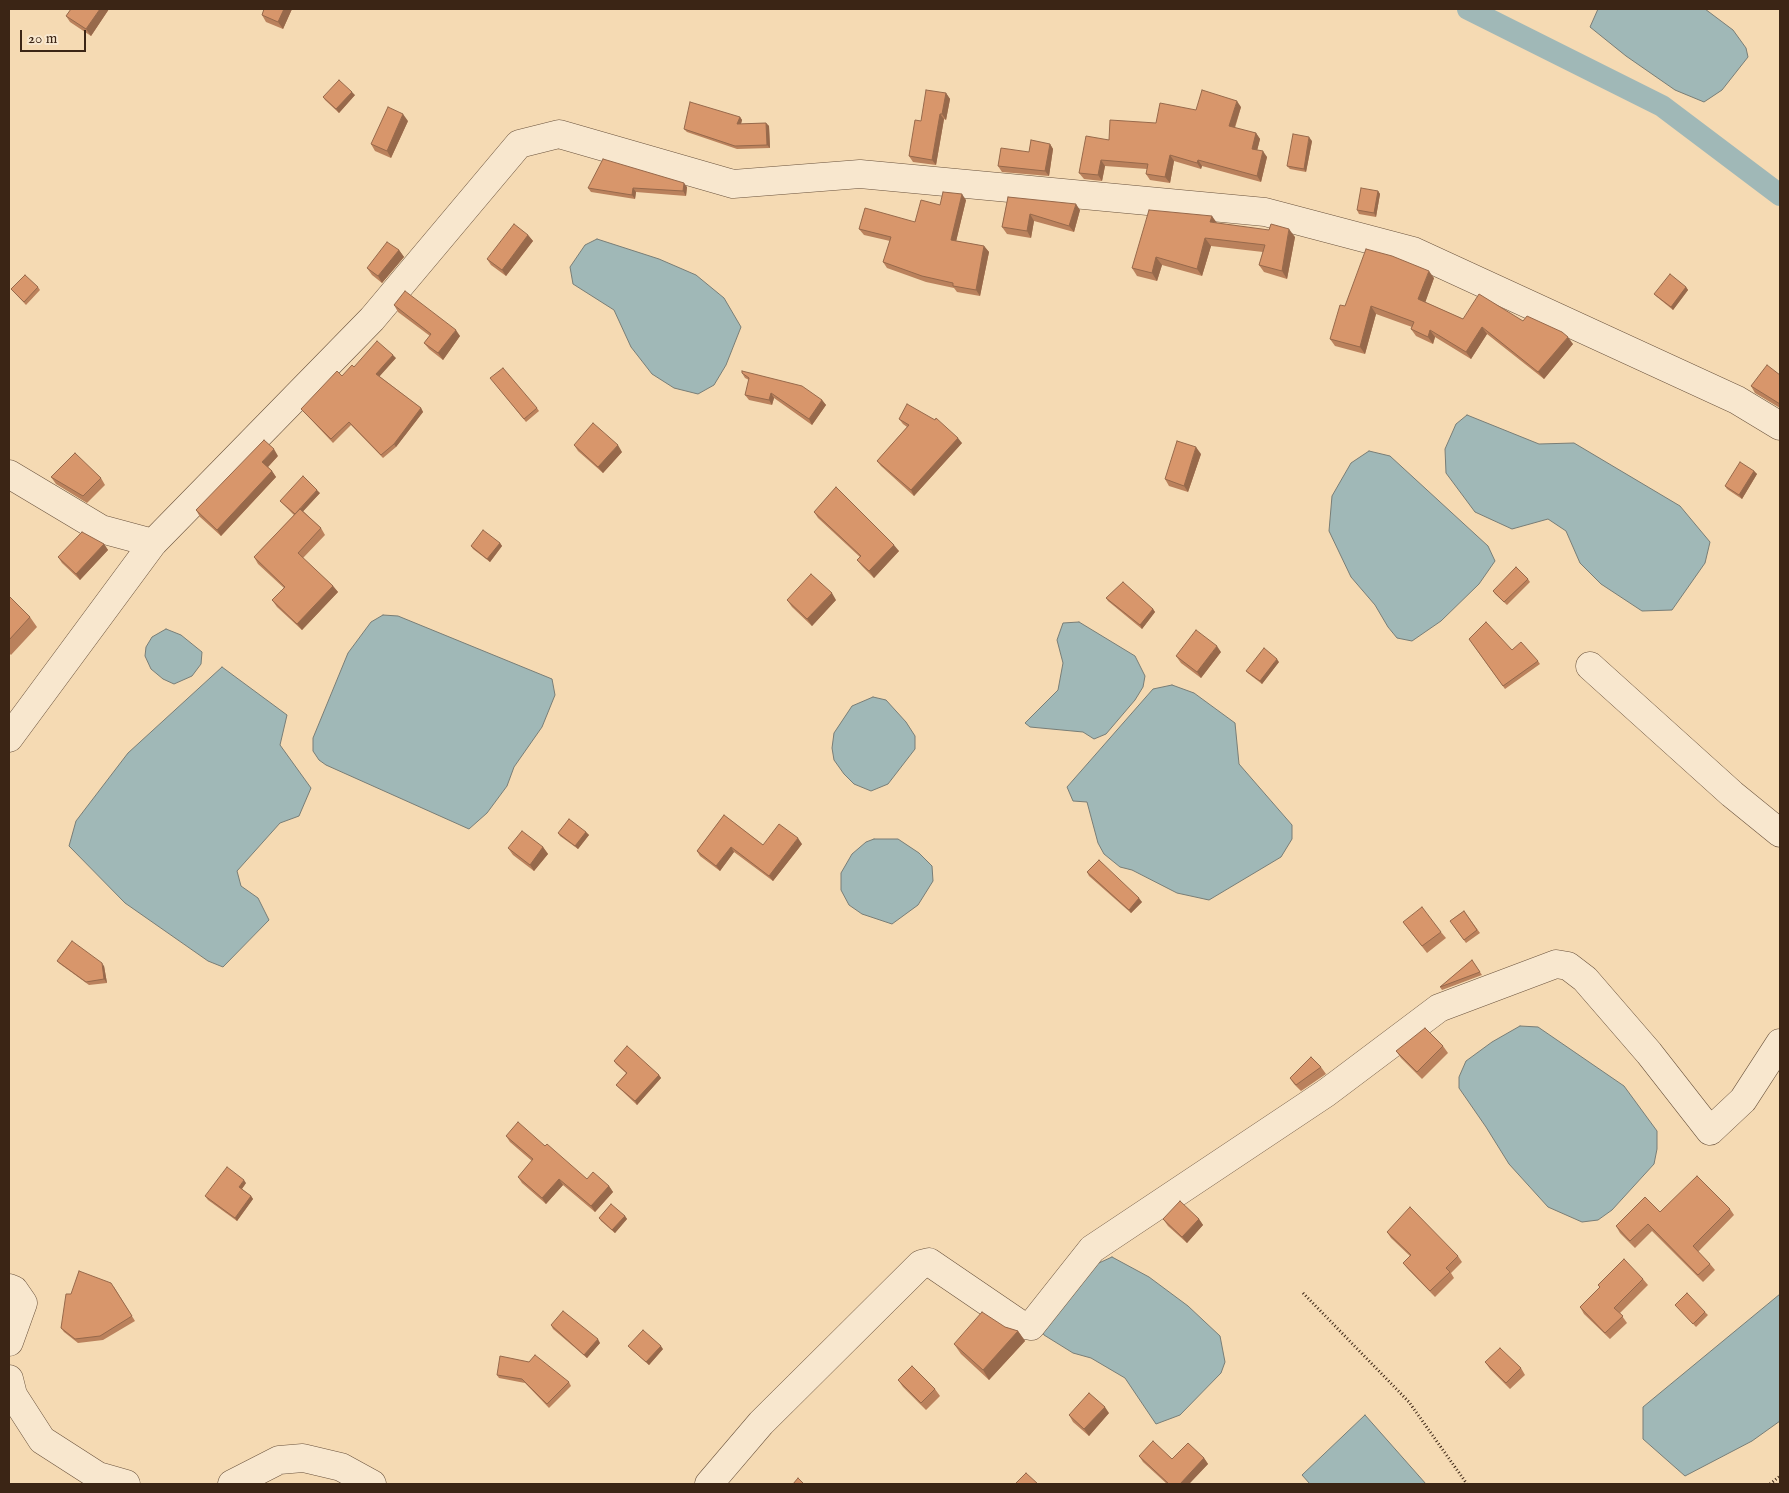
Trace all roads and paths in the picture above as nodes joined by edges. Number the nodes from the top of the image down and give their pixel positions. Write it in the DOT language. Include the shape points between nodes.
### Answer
graph roads {
  1 [pos="1780,426"];
  2 [pos="9,474"];
  3 [pos="153,543"];
  4 [pos="1590,666"];
  5 [pos="9,738"];
  6 [pos="1780,833"];
  7 [pos="1780,1043"];
  8 [pos="9,1288"];
  9 [pos="1303,1293"];
  10 [pos="9,1342"];
  11 [pos="9,1379"];
  12 [pos="1780,1476"];
  13 [pos="126,1484"];
  14 [pos="232,1484"];
  15 [pos="372,1484"];
  16 [pos="709,1484"];
  17 [pos="1467,1484"];
  18 [pos="1770,1484"];
  1 -- 3 [label="street" via="1737,400 1413,251 1265,212 860,174 733,184 559,134 519,144 372,319"];
  2 -- 3 [label="street" via="101,529"];
  3 -- 5 [label="street"];
  4 -- 6 [label="street"];
  7 -- 16 [label="street" via="1743,1100 1710,1131 1636,1038 1585,979 1568,966 1556,964 1439,1008 1326,1093 1092,1249 1031,1326 1020,1324 929,1262 921,1264 761,1423"];
  8 -- 10 [label="street" via="23,1303"];
  9 -- 17 [label="path" via="1410,1402"];
  11 -- 13 [label="street" via="13,1395 42,1440 98,1476"];
  12 -- 18 [label="path"];
  14 -- 15 [label="street" via="279,1460 303,1458 341,1467"];
}
